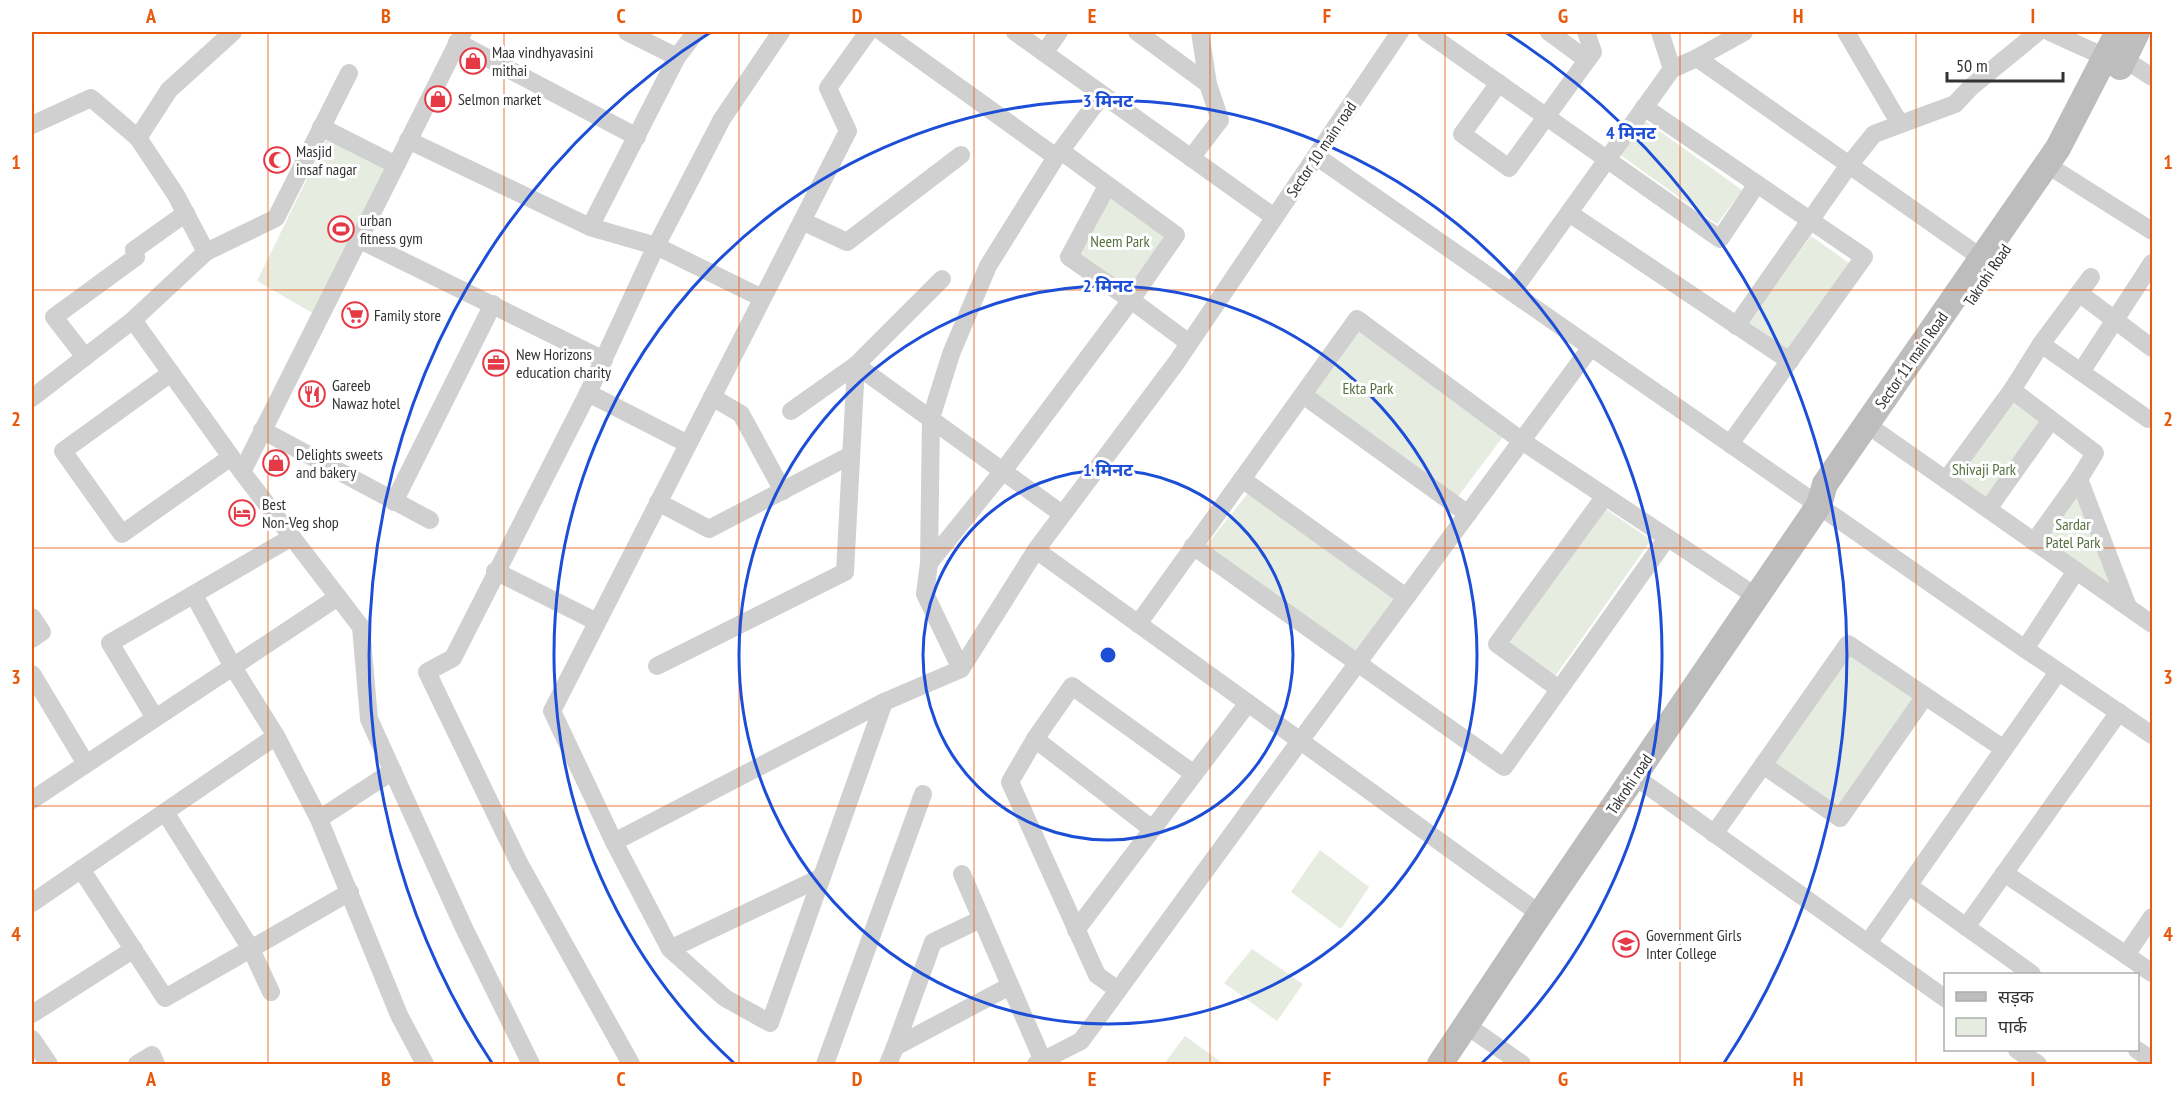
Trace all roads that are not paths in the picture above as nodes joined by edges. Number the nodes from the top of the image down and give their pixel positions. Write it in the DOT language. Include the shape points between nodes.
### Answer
graph roads {
  1 [pos="233,32"];
  2 [pos="627,32"];
  3 [pos="696,32"];
  4 [pos="781,32"];
  5 [pos="868,32"];
  6 [pos="882,32"];
  7 [pos="1015,32"];
  8 [pos="1059,32"];
  9 [pos="1137,32"];
  10 [pos="1200,32"];
  11 [pos="1400,32"];
  12 [pos="1426,32"];
  13 [pos="1549,32"];
  14 [pos="1587,32"];
  15 [pos="1660,32"];
  16 [pos="1744,32"];
  17 [pos="1846,32"];
  18 [pos="2038,32"];
  19 [pos="2050,32"];
  20 [pos="2118,32"];
  21 [pos="2138,32"];
  22 [pos="460,37"];
  23 [pos="1044,53"];
  24 [pos="677,57"];
  25 [pos="1697,58"];
  26 [pos="2114,58"];
  27 [pos="1587,60"];
  28 [pos="1672,69"];
  29 [pos="349,73"];
  30 [pos="2152,77"];
  31 [pos="1499,83"];
  32 [pos="1208,84"];
  33 [pos="1102,95"];
  34 [pos="1644,107"];
  35 [pos="1546,117"];
  36 [pos="1900,124"];
  37 [pos="32,125"];
  38 [pos="321,127"];
  39 [pos="637,137"];
  40 [pos="138,138"];
  41 [pos="408,140"];
  42 [pos="1058,154"];
  43 [pos="961,155"];
  44 [pos="1316,156"];
  45 [pos="1191,158"];
  46 [pos="1607,160"];
  47 [pos="396,165"];
  48 [pos="1848,165"];
  49 [pos="2058,171"];
  50 [pos="1757,184"];
  51 [pos="1107,186"];
  52 [pos="186,213"];
  53 [pos="1569,213"];
  54 [pos="1274,217"];
  55 [pos="1810,220"];
  56 [pos="802,221"];
  57 [pos="590,227"];
  58 [pos="2152,231"];
  59 [pos="358,239"];
  60 [pos="656,246"];
  61 [pos="206,252"];
  62 [pos="1987,262"];
  63 [pos="2152,263"];
  64 [pos="2091,277"];
  65 [pos="942,279"];
  66 [pos="1512,292"];
  67 [pos="2079,293"];
  68 [pos="762,298"];
  69 [pos="1131,300"];
  70 [pos="493,304"];
  71 [pos="2116,319"];
  72 [pos="133,320"];
  73 [pos="1736,326"];
  74 [pos="1189,343"];
  75 [pos="2041,344"];
  76 [pos="1591,347"];
  77 [pos="2152,348"];
  78 [pos="85,357"];
  79 [pos="603,360"];
  80 [pos="1790,361"];
  81 [pos="856,365"];
  82 [pos="2081,372"];
  83 [pos="171,373"];
  84 [pos="2012,390"];
  85 [pos="588,393"];
  86 [pos="1303,395"];
  87 [pos="712,397"];
  88 [pos="32,398"];
  89 [pos="791,411"];
  90 [pos="931,418"];
  91 [pos="2148,419"];
  92 [pos="2051,420"];
  93 [pos="262,430"];
  94 [pos="1879,433"];
  95 [pos="1522,441"];
  96 [pos="688,444"];
  97 [pos="1730,444"];
  98 [pos="851,455"];
  99 [pos="236,464"];
  100 [pos="1003,471"];
  101 [pos="1242,479"];
  102 [pos="2079,479"];
  103 [pos="1946,480"];
  104 [pos="783,490"];
  105 [pos="1605,496"];
  106 [pos="394,502"];
  107 [pos="658,502"];
  108 [pos="1819,506"];
  109 [pos="1988,509"];
  110 [pos="1062,514"];
  111 [pos="1468,514"];
  112 [pos="430,520"];
  113 [pos="292,537"];
  114 [pos="1667,538"];
  115 [pos="2034,542"];
  116 [pos="1193,546"];
  117 [pos="1036,550"];
  118 [pos="929,563"];
  119 [pos="495,571"];
  120 [pos="2076,571"];
  121 [pos="194,595"];
  122 [pos="338,597"];
  123 [pos="1406,597"];
  124 [pos="1756,597"];
  125 [pos="2128,607"];
  126 [pos="32,617"];
  127 [pos="597,622"];
  128 [pos="1138,624"];
  129 [pos="2152,624"];
  130 [pos="32,639"];
  131 [pos="2025,649"];
  132 [pos="1358,662"];
  133 [pos="657,666"];
  134 [pos="233,667"];
  135 [pos="961,669"];
  136 [pos="2058,672"];
  137 [pos="32,674"];
  138 [pos="1559,688"];
  139 [pos="1925,696"];
  140 [pos="884,702"];
  141 [pos="1248,703"];
  142 [pos="2119,712"];
  143 [pos="155,718"];
  144 [pos="2152,735"];
  145 [pos="276,736"];
  146 [pos="1035,739"];
  147 [pos="1300,741"];
  148 [pos="2004,749"];
  149 [pos="86,764"];
  150 [pos="1763,765"];
  151 [pos="393,771"];
  152 [pos="1194,774"];
  153 [pos="1634,776"];
  154 [pos="923,794"];
  155 [pos="32,800"];
  156 [pos="165,812"];
  157 [pos="319,819"];
  158 [pos="1152,829"];
  159 [pos="1714,834"];
  160 [pos="614,842"];
  161 [pos="81,869"];
  162 [pos="2004,873"];
  163 [pos="962,874"];
  164 [pos="822,877"];
  165 [pos="1908,886"];
  166 [pos="350,892"];
  167 [pos="32,903"];
  168 [pos="1540,914"];
  169 [pos="2152,917"];
  170 [pos="981,919"];
  171 [pos="1966,927"];
  172 [pos="1076,930"];
  173 [pos="1868,943"];
  174 [pos="251,949"];
  175 [pos="670,949"];
  176 [pos="134,950"];
  177 [pos="2126,955"];
  178 [pos="2029,973"];
  179 [pos="2152,973"];
  180 [pos="1011,986"];
  181 [pos="1118,990"];
  182 [pos="271,992"];
  183 [pos="1944,998"];
  184 [pos="32,1014"];
  185 [pos="1466,1025"];
  186 [pos="32,1039"];
  187 [pos="895,1047"];
  188 [pos="2018,1051"];
  189 [pos="2139,1051"];
  190 [pos="2152,1060"];
  191 [pos="626,1063"];
  192 [pos="1040,1063"];
  193 [pos="49,1065"];
  194 [pos="137,1065"];
  195 [pos="156,1065"];
  196 [pos="425,1065"];
  197 [pos="531,1065"];
  198 [pos="825,1065"];
  199 [pos="888,1065"];
  200 [pos="1440,1065"];
  201 [pos="1522,1065"];
  202 [pos="2038,1065"];
  1 -- 40 [label="street" via="169,90"];
  2 -- 24 [label="street"];
  3 -- 24 [label="street"];
  4 -- 60 [label="street" via="722,118"];
  5 -- 56 [label="street" via="828,88 848,131"];
  6 -- 42 [label="street"];
  7 -- 23 [label="street"];
  8 -- 23 [label="street"];
  9 -- 32 [label="street"];
  10 -- 32 [label="street"];
  11 -- 44 [label="street, Sector 10 main road"];
  12 -- 31 [label="street"];
  13 -- 27 [label="street"];
  14 -- 27 [label="street" via="1593,52"];
  15 -- 28 [label="street"];
  16 -- 25 [label="street"];
  17 -- 36 [label="street"];
  18 -- 36 [label="street" via="1955,104"];
  19 -- 26 [label="street"];
  20 -- 26 [label="street, Sector 11 main Road"];
  21 -- 26 [label="street, Takrohi Road"];
  22 -- 39 [label="street"];
  22 -- 41 [label="street"];
  23 -- 33 [label="street"];
  24 -- 39 [label="street"];
  25 -- 28 [label="street"];
  25 -- 48 [label="street"];
  26 -- 30 [label="street"];
  26 -- 49 [label="street, Takrohi Road" via="2075,146"];
  26 -- 62 [label="street, Sector 11 main Road"];
  27 -- 35 [label="street"];
  28 -- 34 [label="street"];
  29 -- 38 [label="street"];
  31 -- 35 [label="street"];
  31 -- 35 [label="street" via="1462,134 1500,162 1509,168"];
  32 -- 45 [label="street" via="1220,120"];
  33 -- 42 [label="street"];
  33 -- 45 [label="street"];
  34 -- 46 [label="street"];
  34 -- 50 [label="street"];
  35 -- 46 [label="street"];
  36 -- 48 [label="street" via="1874,134"];
  37 -- 40 [label="street" via="91,98"];
  38 -- 47 [label="street"];
  38 -- 61 [label="street" via="276,218"];
  39 -- 57 [label="street"];
  40 -- 52 [label="street"];
  41 -- 47 [label="street"];
  41 -- 57 [label="street"];
  42 -- 51 [label="street"];
  42 -- 90 [label="street" via="988,266 951,354"];
  43 -- 56 [label="street" via="847,242"];
  44 -- 54 [label="street, Sector 10 main road"];
  44 -- 66 [label="street"];
  45 -- 54 [label="street"];
  46 -- 50 [label="street" via="1720,238"];
  46 -- 53 [label="street"];
  47 -- 59 [label="street"];
  48 -- 55 [label="street"];
  48 -- 62 [label="street"];
  49 -- 58 [label="street"];
  49 -- 62 [label="street, Takrohi Road"];
  50 -- 55 [label="street"];
  51 -- 69 [label="street" via="1069,257"];
  51 -- 69 [label="street" via="1176,235"];
  52 -- 61 [label="street"];
  52 -- 78 [label="street" via="134,250 136,257 54,317"];
  53 -- 66 [label="street"];
  53 -- 73 [label="street"];
  54 -- 74 [label="street, Sector 10 main road"];
  55 -- 73 [label="street"];
  55 -- 80 [label="street" via="1864,258"];
  56 -- 68 [label="street"];
  57 -- 60 [label="street"];
  59 -- 70 [label="street"];
  59 -- 93 [label="street"];
  60 -- 68 [label="street"];
  60 -- 79 [label="street"];
  61 -- 72 [label="street"];
  62 -- 94 [label="street, Takrohi Road"];
  62 -- 108 [label="street, Sector 11 main Road" via="1825,484"];
  63 -- 71 [label="street"];
  64 -- 67 [label="street"];
  65 -- 81 [label="street"];
  66 -- 76 [label="street"];
  67 -- 71 [label="street"];
  67 -- 75 [label="street"];
  68 -- 87 [label="street"];
  69 -- 74 [label="street"];
  69 -- 100 [label="street"];
  70 -- 79 [label="street"];
  70 -- 106 [label="street"];
  71 -- 77 [label="street"];
  71 -- 82 [label="street"];
  72 -- 78 [label="street"];
  72 -- 83 [label="street"];
  73 -- 80 [label="street"];
  74 -- 110 [label="street, Sector 10 main road"];
  75 -- 82 [label="street"];
  75 -- 84 [label="street"];
  76 -- 95 [label="street"];
  76 -- 97 [label="street"];
  78 -- 88 [label="street"];
  79 -- 85 [label="street"];
  80 -- 97 [label="street"];
  81 -- 89 [label="street"];
  81 -- 90 [label="street"];
  81 -- 98 [label="street"];
  82 -- 91 [label="street"];
  83 -- 99 [label="street"];
  83 -- 99 [label="street" via="63,451 122,534"];
  84 -- 92 [label="street"];
  84 -- 103 [label="street"];
  85 -- 96 [label="street"];
  85 -- 119 [label="street"];
  86 -- 95 [label="street" via="1357,319"];
  86 -- 101 [label="street"];
  86 -- 111 [label="street"];
  87 -- 96 [label="street"];
  87 -- 104 [label="street" via="741,414"];
  90 -- 100 [label="street"];
  90 -- 118 [label="street"];
  92 -- 102 [label="street" via="2095,453"];
  92 -- 109 [label="street"];
  93 -- 99 [label="street"];
  93 -- 106 [label="street"];
  94 -- 103 [label="street"];
  94 -- 108 [label="street, Takrohi Road" via="1839,492"];
  95 -- 105 [label="street"];
  95 -- 111 [label="street"];
  96 -- 107 [label="street"];
  97 -- 108 [label="street"];
  98 -- 104 [label="street"];
  98 -- 133 [label="street" via="845,572"];
  99 -- 113 [label="street"];
  100 -- 110 [label="street"];
  100 -- 118 [label="street"];
  101 -- 116 [label="street"];
  101 -- 123 [label="street"];
  102 -- 115 [label="street"];
  102 -- 125 [label="street"];
  103 -- 109 [label="street"];
  104 -- 107 [label="street" via="709,529"];
  105 -- 114 [label="street"];
  105 -- 138 [label="street" via="1497,644"];
  106 -- 112 [label="street"];
  107 -- 127 [label="street"];
  108 -- 124 [label="street, Takrohi road"];
  108 -- 131 [label="street"];
  109 -- 115 [label="street"];
  110 -- 117 [label="street, Sector 10 main road"];
  111 -- 123 [label="street"];
  113 -- 121 [label="street"];
  113 -- 122 [label="street"];
  114 -- 124 [label="street"];
  114 -- 138 [label="street"];
  115 -- 120 [label="street"];
  116 -- 128 [label="street"];
  116 -- 132 [label="street"];
  117 -- 128 [label="street"];
  117 -- 135 [label="street, Sector 10 main road"];
  118 -- 135 [label="street" via="925,594"];
  119 -- 127 [label="street"];
  119 -- 191 [label="street" via="453,658 427,672 519,863"];
  120 -- 125 [label="street"];
  120 -- 131 [label="street"];
  121 -- 134 [label="street"];
  121 -- 143 [label="street" via="110,643"];
  122 -- 134 [label="street"];
  122 -- 151 [label="street" via="361,627 369,718"];
  123 -- 132 [label="street"];
  124 -- 153 [label="street, Takrohi road"];
  125 -- 129 [label="street"];
  126 -- 130 [label="street" via="42,632"];
  127 -- 160 [label="street" via="552,711"];
  128 -- 141 [label="street"];
  131 -- 136 [label="street"];
  132 -- 138 [label="street" via="1504,767"];
  132 -- 147 [label="street"];
  134 -- 143 [label="street"];
  134 -- 145 [label="street"];
  135 -- 140 [label="street"];
  136 -- 142 [label="street"];
  136 -- 148 [label="street"];
  137 -- 149 [label="street"];
  139 -- 148 [label="street"];
  139 -- 150 [label="street" via="1848,644"];
  139 -- 150 [label="street" via="1840,818"];
  140 -- 160 [label="street"];
  140 -- 164 [label="street"];
  141 -- 147 [label="street"];
  141 -- 152 [label="street"];
  142 -- 144 [label="street"];
  142 -- 162 [label="street"];
  143 -- 149 [label="street"];
  145 -- 156 [label="street"];
  145 -- 157 [label="street"];
  146 -- 152 [label="street" via="1072,686"];
  146 -- 158 [label="street"];
  146 -- 172 [label="street" via="1010,782"];
  147 -- 168 [label="street"];
  147 -- 181 [label="street"];
  148 -- 165 [label="street"];
  149 -- 155 [label="street"];
  150 -- 159 [label="street"];
  151 -- 157 [label="street"];
  151 -- 197 [label="street"];
  152 -- 158 [label="street"];
  153 -- 159 [label="street"];
  153 -- 168 [label="street, Takrohi road"];
  154 -- 198 [label="street"];
  156 -- 161 [label="street"];
  156 -- 174 [label="street"];
  157 -- 166 [label="street"];
  158 -- 172 [label="street"];
  159 -- 173 [label="street"];
  160 -- 175 [label="street"];
  161 -- 167 [label="street"];
  161 -- 176 [label="street"];
  162 -- 171 [label="street"];
  162 -- 177 [label="street"];
  163 -- 170 [label="street"];
  164 -- 175 [label="street"];
  164 -- 175 [label="street" via="770,1023 725,998"];
  165 -- 171 [label="street"];
  165 -- 173 [label="street"];
  166 -- 174 [label="street"];
  166 -- 196 [label="street" via="399,1015"];
  168 -- 185 [label="street, Takrohi road"];
  169 -- 177 [label="street"];
  170 -- 180 [label="street"];
  170 -- 187 [label="street" via="933,942"];
  171 -- 178 [label="street"];
  172 -- 181 [label="street" via="1097,975"];
  173 -- 183 [label="street"];
  174 -- 176 [label="street" via="165,998"];
  174 -- 182 [label="street"];
  176 -- 184 [label="street"];
  177 -- 179 [label="street"];
  180 -- 187 [label="street"];
  180 -- 192 [label="street"];
  181 -- 192 [label="street" via="1081,1041"];
  185 -- 200 [label="street, Takrohi road"];
  185 -- 201 [label="street"];
  186 -- 193 [label="street"];
  187 -- 199 [label="street"];
  188 -- 202 [label="street"];
  189 -- 190 [label="street"];
  194 -- 195 [label="street" via="152,1055"];
}
